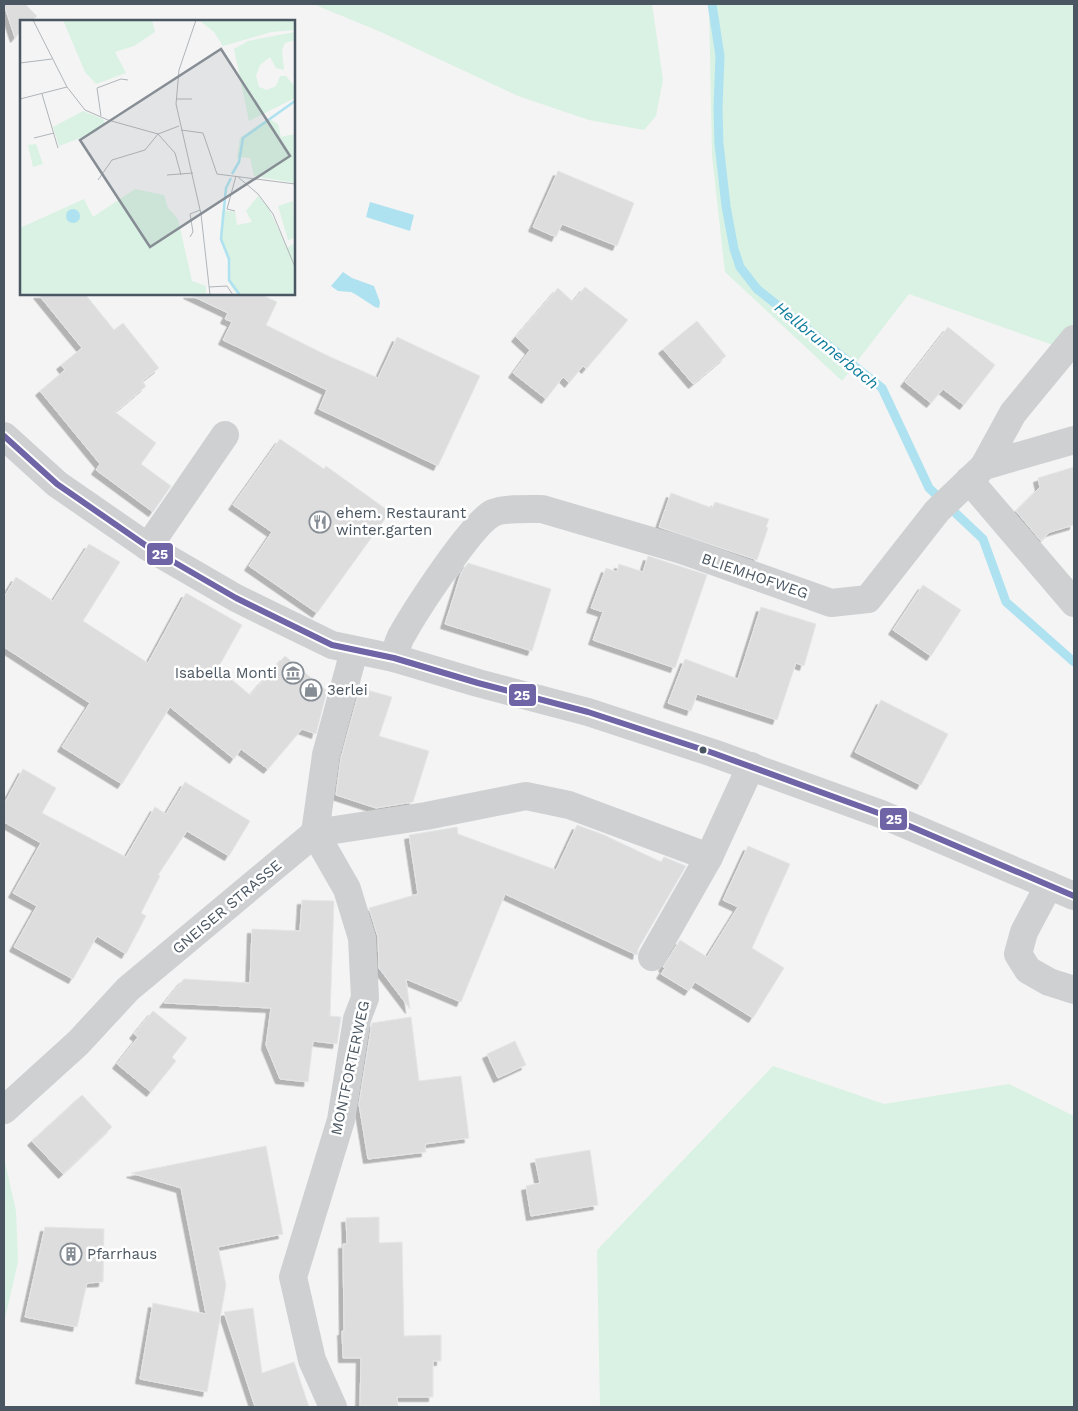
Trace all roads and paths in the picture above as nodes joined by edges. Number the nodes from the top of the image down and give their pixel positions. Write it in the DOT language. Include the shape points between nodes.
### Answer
graph roads {
  1 [pos="1074,339"];
  2 [pos="225,435"];
  3 [pos="4,436"];
  4 [pos="1074,440"];
  5 [pos="961,488"];
  6 [pos="148,547"];
  7 [pos="1074,603"];
  8 [pos="354,651"];
  9 [pos="394,658"];
  10 [pos="751,766"];
  11 [pos="315,833"];
  12 [pos="709,856"];
  13 [pos="1049,885"];
  14 [pos="346,889"];
  15 [pos="1074,896"];
  16 [pos="370,907"];
  17 [pos="652,957"];
  18 [pos="1074,990"];
  19 [pos="4,1110"];
  20 [pos="333,1407"];
  1 -- 5 [label="street, BLIEMHOFWEG" via="1013,413"];
  2 -- 6 [label="street"];
  3 -- 6 [label="street" via="58,484"];
  4 -- 5 [label="street"];
  5 -- 7 [label="street"];
  5 -- 9 [label="street, BLIEMHOFWEG" via="868,598 831,603 682,550 542,509 493,514 476,528 423,601 401,635"];
  6 -- 8 [label="street" via="276,618 332,645"];
  8 -- 9 [label="street"];
  8 -- 11 [label="street" via="326,756"];
  9 -- 10 [label="street" via="588,712"];
  10 -- 12 [label="street"];
  10 -- 13 [label="street" via="881,814"];
  11 -- 12 [label="street" via="526,796 569,804"];
  11 -- 14 [label="street, MONTFORTERWEG"];
  11 -- 19 [label="street, GNEISER STRASSE" via="128,989 78,1043"];
  12 -- 17 [label="street"];
  13 -- 15 [label="street"];
  13 -- 18 [label="street" via="1024,932 1018,954 1028,970 1049,982"];
  14 -- 16 [label="street" via="362,886"];
  14 -- 20 [label="street, MONTFORTERWEG" via="362,938 365,998 357,1019 341,1120 294,1277 312,1360"];
}
